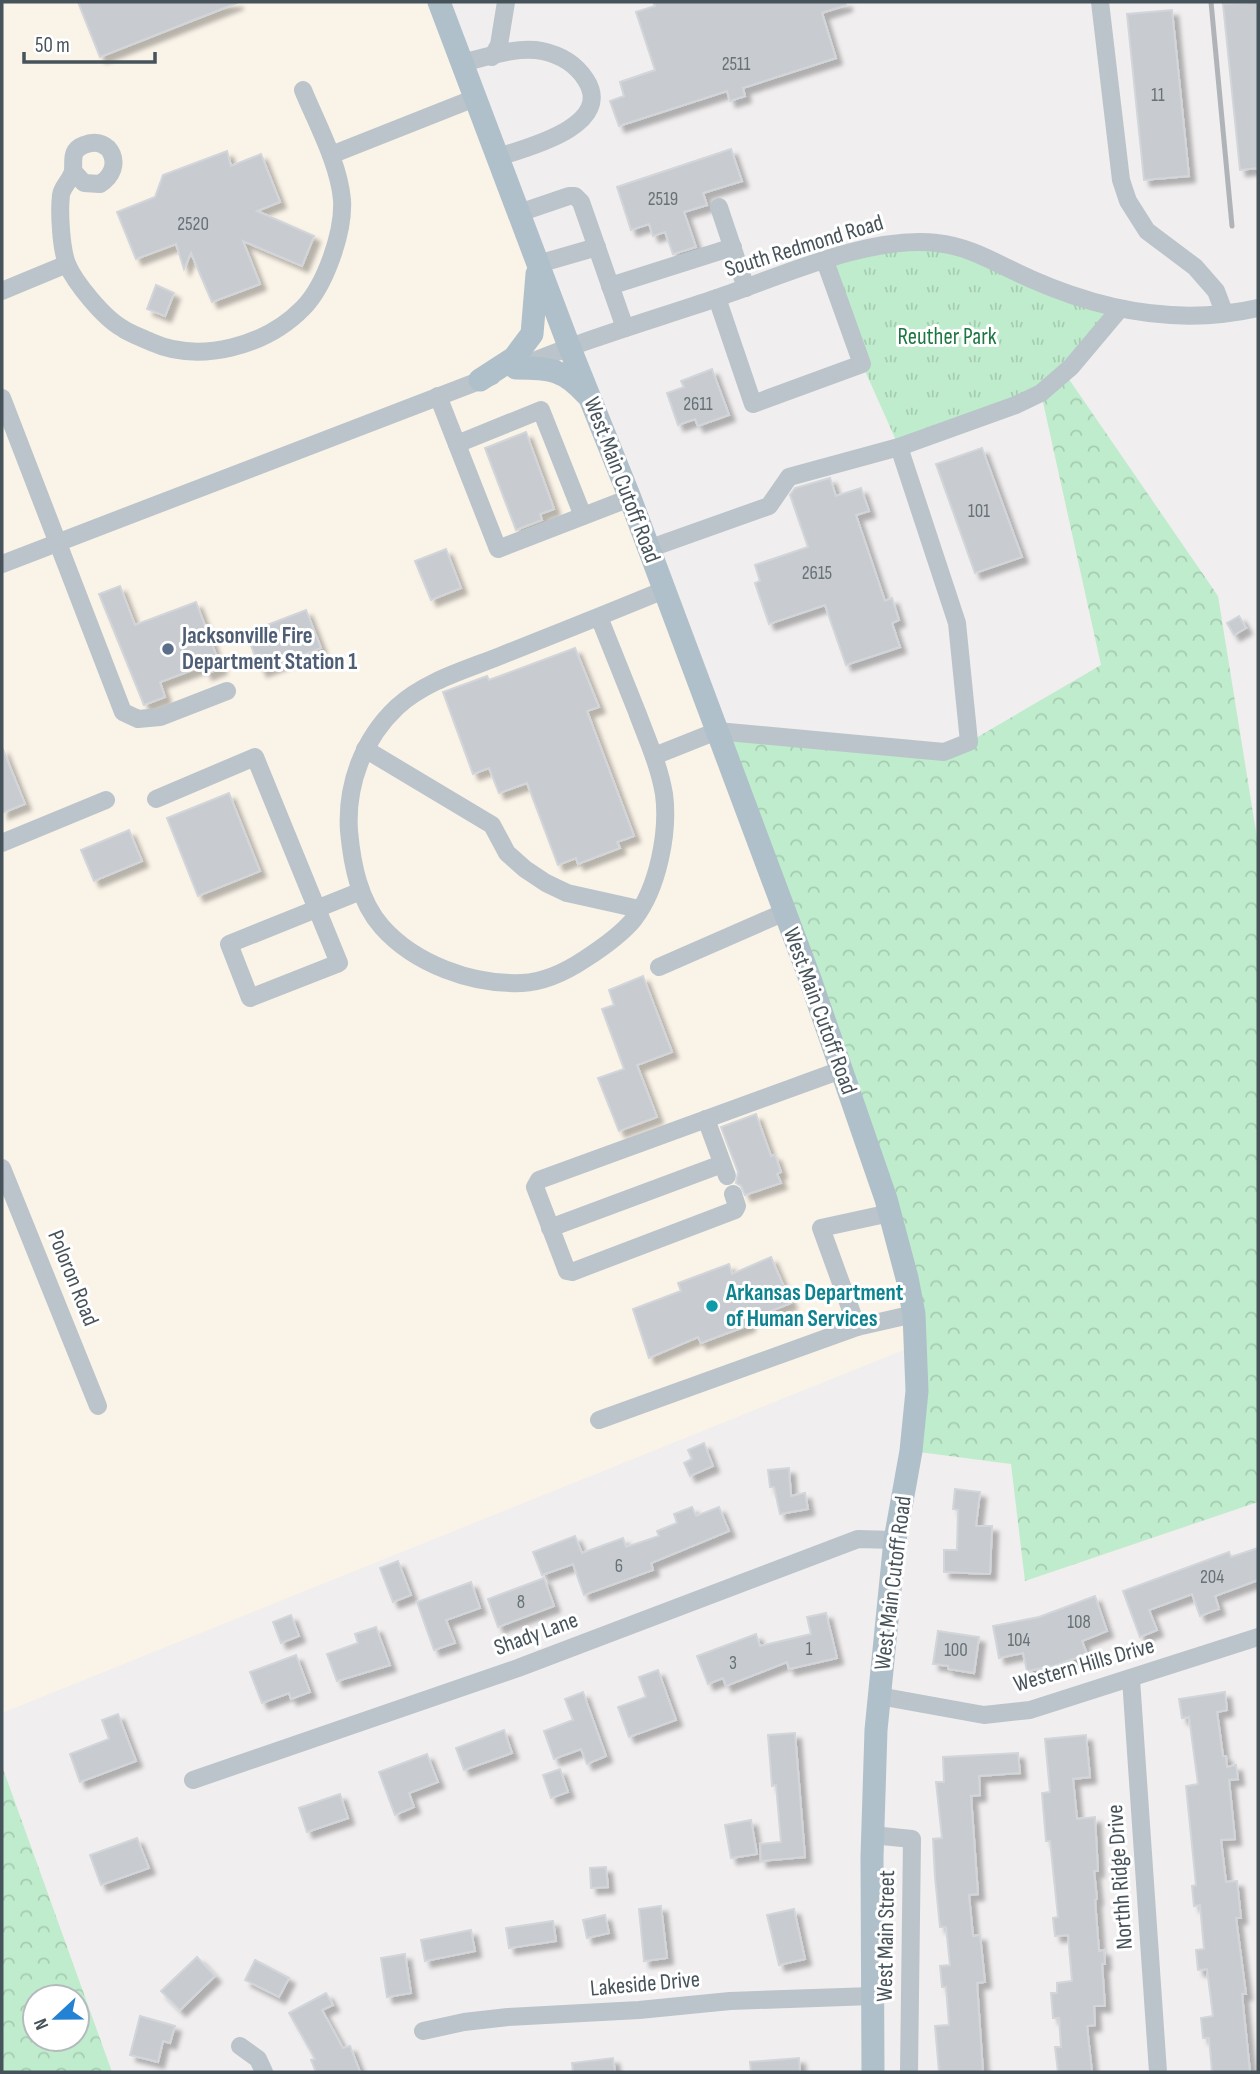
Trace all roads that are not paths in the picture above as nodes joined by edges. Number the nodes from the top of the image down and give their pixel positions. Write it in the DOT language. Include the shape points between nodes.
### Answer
graph roads {
  1 [pos="439,2"];
  2 [pos="506,2"];
  3 [pos="1100,2"];
  4 [pos="492,57"];
  5 [pos="462,63"];
  6 [pos="303,90"];
  7 [pos="475,97"];
  8 [pos="331,155"];
  9 [pos="498,157"];
  10 [pos="73,172"];
  11 [pos="719,206"];
  12 [pos="519,213"];
  13 [pos="597,247"];
  14 [pos="733,247"];
  15 [pos="825,261"];
  16 [pos="67,264"];
  17 [pos="538,264"];
  18 [pos="610,286"];
  19 [pos="746,288"];
  20 [pos="2,291"];
  21 [pos="717,298"];
  22 [pos="1258,308"];
  23 [pos="1119,310"];
  24 [pos="1224,312"];
  25 [pos="625,328"];
  26 [pos="569,346"];
  27 [pos="516,368"];
  28 [pos="480,380"];
  29 [pos="438,396"];
  30 [pos="2,398"];
  31 [pos="593,402"];
  32 [pos="457,444"];
  33 [pos="899,447"];
  34 [pos="630,498"];
  35 [pos="583,516"];
  36 [pos="59,542"];
  37 [pos="648,549"];
  38 [pos="2,564"];
  39 [pos="664,590"];
  40 [pos="599,617"];
  41 [pos="227,691"];
  42 [pos="717,731"];
  43 [pos="365,749"];
  44 [pos="654,756"];
  45 [pos="156,799"];
  46 [pos="106,800"];
  47 [pos="2,843"];
  48 [pos="361,891"];
  49 [pos="317,908"];
  50 [pos="639,909"];
  51 [pos="785,912"];
  52 [pos="659,967"];
  53 [pos="841,1070"];
  54 [pos="706,1119"];
  55 [pos="2,1168"];
  56 [pos="733,1194"];
  57 [pos="890,1213"];
  58 [pos="550,1227"];
  59 [pos="914,1314"];
  60 [pos="857,1327"];
  61 [pos="98,1406"];
  62 [pos="599,1420"];
  63 [pos="895,1540"];
  64 [pos="1258,1637"];
  65 [pos="1131,1679"];
  66 [pos="879,1696"];
  67 [pos="193,1780"];
  68 [pos="872,1835"];
  69 [pos="872,1996"];
  70 [pos="423,2031"];
  71 [pos="240,2046"];
  72 [pos="264,2072"];
  73 [pos="873,2072"];
  74 [pos="909,2072"];
  75 [pos="1158,2072"];
  1 -- 5 [label="main road, West Main Cutoff Road"];
  2 -- 4 [label="street" via="499,45"];
  3 -- 24 [label="street" via="1121,180 1128,201 1147,232 1211,284"];
  4 -- 5 [label="street"];
  4 -- 9 [label="street" via="520,51 560,56 576,66 591,96 589,107 571,128 546,142"];
  5 -- 7 [label="main road, West Main Cutoff Road"];
  6 -- 8 [label="street"];
  7 -- 8 [label="street"];
  7 -- 9 [label="main road, West Main Cutoff Road"];
  8 -- 16 [label="street" via="342,201 337,241 324,275 303,308 267,336 228,348 191,352 155,344 121,328 95,305"];
  9 -- 12 [label="main road, West Main Cutoff Road"];
  10 -- 16 [label="street" via="61,193"];
  11 -- 14 [label="street"];
  12 -- 13 [label="street" via="575,196"];
  12 -- 17 [label="main road, West Main Cutoff Road"];
  13 -- 17 [label="street"];
  13 -- 18 [label="street"];
  14 -- 18 [label="street"];
  14 -- 19 [label="street"];
  15 -- 19 [label="street, South Redmond Road"];
  15 -- 21 [label="street" via="862,365 753,404"];
  15 -- 23 [label="street, South Redmond Road" via="905,241 941,243"];
  16 -- 20 [label="street"];
  17 -- 26 [label="main road, West Main Cutoff Road"];
  17 -- 28 [label="main road" via="532,334 514,358"];
  18 -- 25 [label="street"];
  19 -- 21 [label="street, South Redmond Road"];
  21 -- 25 [label="street, South Redmond Road"];
  22 -- 24 [label="street, South Redmond Road"];
  23 -- 24 [label="street, South Redmond Road" via="1184,315"];
  23 -- 33 [label="street" via="1071,368 1041,393"];
  25 -- 26 [label="street, South Redmond Road"];
  26 -- 27 [label="street, South Redmond Road"];
  26 -- 31 [label="main road, West Main Cutoff Road"];
  27 -- 28 [label="street, South Redmond Road"];
  27 -- 31 [label="main road" via="559,372 575,381"];
  28 -- 29 [label="street, South Redmond Road"];
  29 -- 32 [label="street"];
  29 -- 36 [label="street, South Redmond Road"];
  30 -- 36 [label="street"];
  31 -- 34 [label="main road, West Main Cutoff Road"];
  32 -- 35 [label="street" via="498,549"];
  32 -- 35 [label="street" via="541,410"];
  33 -- 37 [label="street" via="789,477 769,506"];
  33 -- 42 [label="street" via="957,622 969,742 944,752"];
  34 -- 35 [label="street"];
  34 -- 37 [label="main road, West Main Cutoff Road"];
  36 -- 38 [label="street, South Redmond Road"];
  36 -- 41 [label="street" via="123,712 138,719 160,717"];
  37 -- 39 [label="main road, West Main Cutoff Road"];
  39 -- 40 [label="street"];
  39 -- 42 [label="main road, West Main Cutoff Road"];
  40 -- 43 [label="street" via="433,683 398,706"];
  40 -- 44 [label="street"];
  42 -- 44 [label="street"];
  42 -- 51 [label="main road, West Main Cutoff Road"];
  43 -- 48 [label="street" via="348,812 351,859"];
  43 -- 50 [label="street" via="492,825 507,853 546,883 567,894"];
  44 -- 50 [label="street" via="664,796 664,849"];
  45 -- 49 [label="street" via="255,757"];
  46 -- 47 [label="street"];
  48 -- 49 [label="street"];
  48 -- 50 [label="street" via="381,926 407,948 443,969 491,981 523,983 566,972 604,947"];
  49 -- 49 [label="street" via="229,944 250,998 340,963"];
  51 -- 52 [label="street"];
  51 -- 53 [label="main road, West Main Cutoff Road"];
  53 -- 54 [label="street"];
  53 -- 57 [label="main road, West Main Cutoff Road"];
  54 -- 58 [label="street" via="539,1181 535,1187"];
  54 -- 58 [label="street" via="724,1170"];
  55 -- 61 [label="street, Poloron Road"];
  56 -- 58 [label="street" via="735,1210 572,1272 567,1271"];
  57 -- 59 [label="main road, West Main Cutoff Road"];
  57 -- 60 [label="street" via="821,1228"];
  59 -- 60 [label="street"];
  59 -- 63 [label="main road, West Main Cutoff Road" via="918,1391"];
  60 -- 62 [label="street"];
  63 -- 66 [label="main road, West Main Cutoff Road"];
  63 -- 67 [label="street, Shady Lane" via="858,1539 518,1668"];
  64 -- 65 [label="street, Western Hills Drive"];
  65 -- 66 [label="street, Western Hills Drive" via="1030,1710 984,1715"];
  65 -- 75 [label="street, Northh Ridge Drive"];
  66 -- 68 [label="main road, West Main Cutoff Road"];
  68 -- 69 [label="main road, West Main Cutoff Road"];
  68 -- 74 [label="street, West Main Street" via="912,1839"];
  69 -- 70 [label="street, Lakeside Drive" via="508,2017"];
  69 -- 73 [label="main road, West Main Cutoff Road"];
  71 -- 72 [label="street" via="258,2059"];
}
